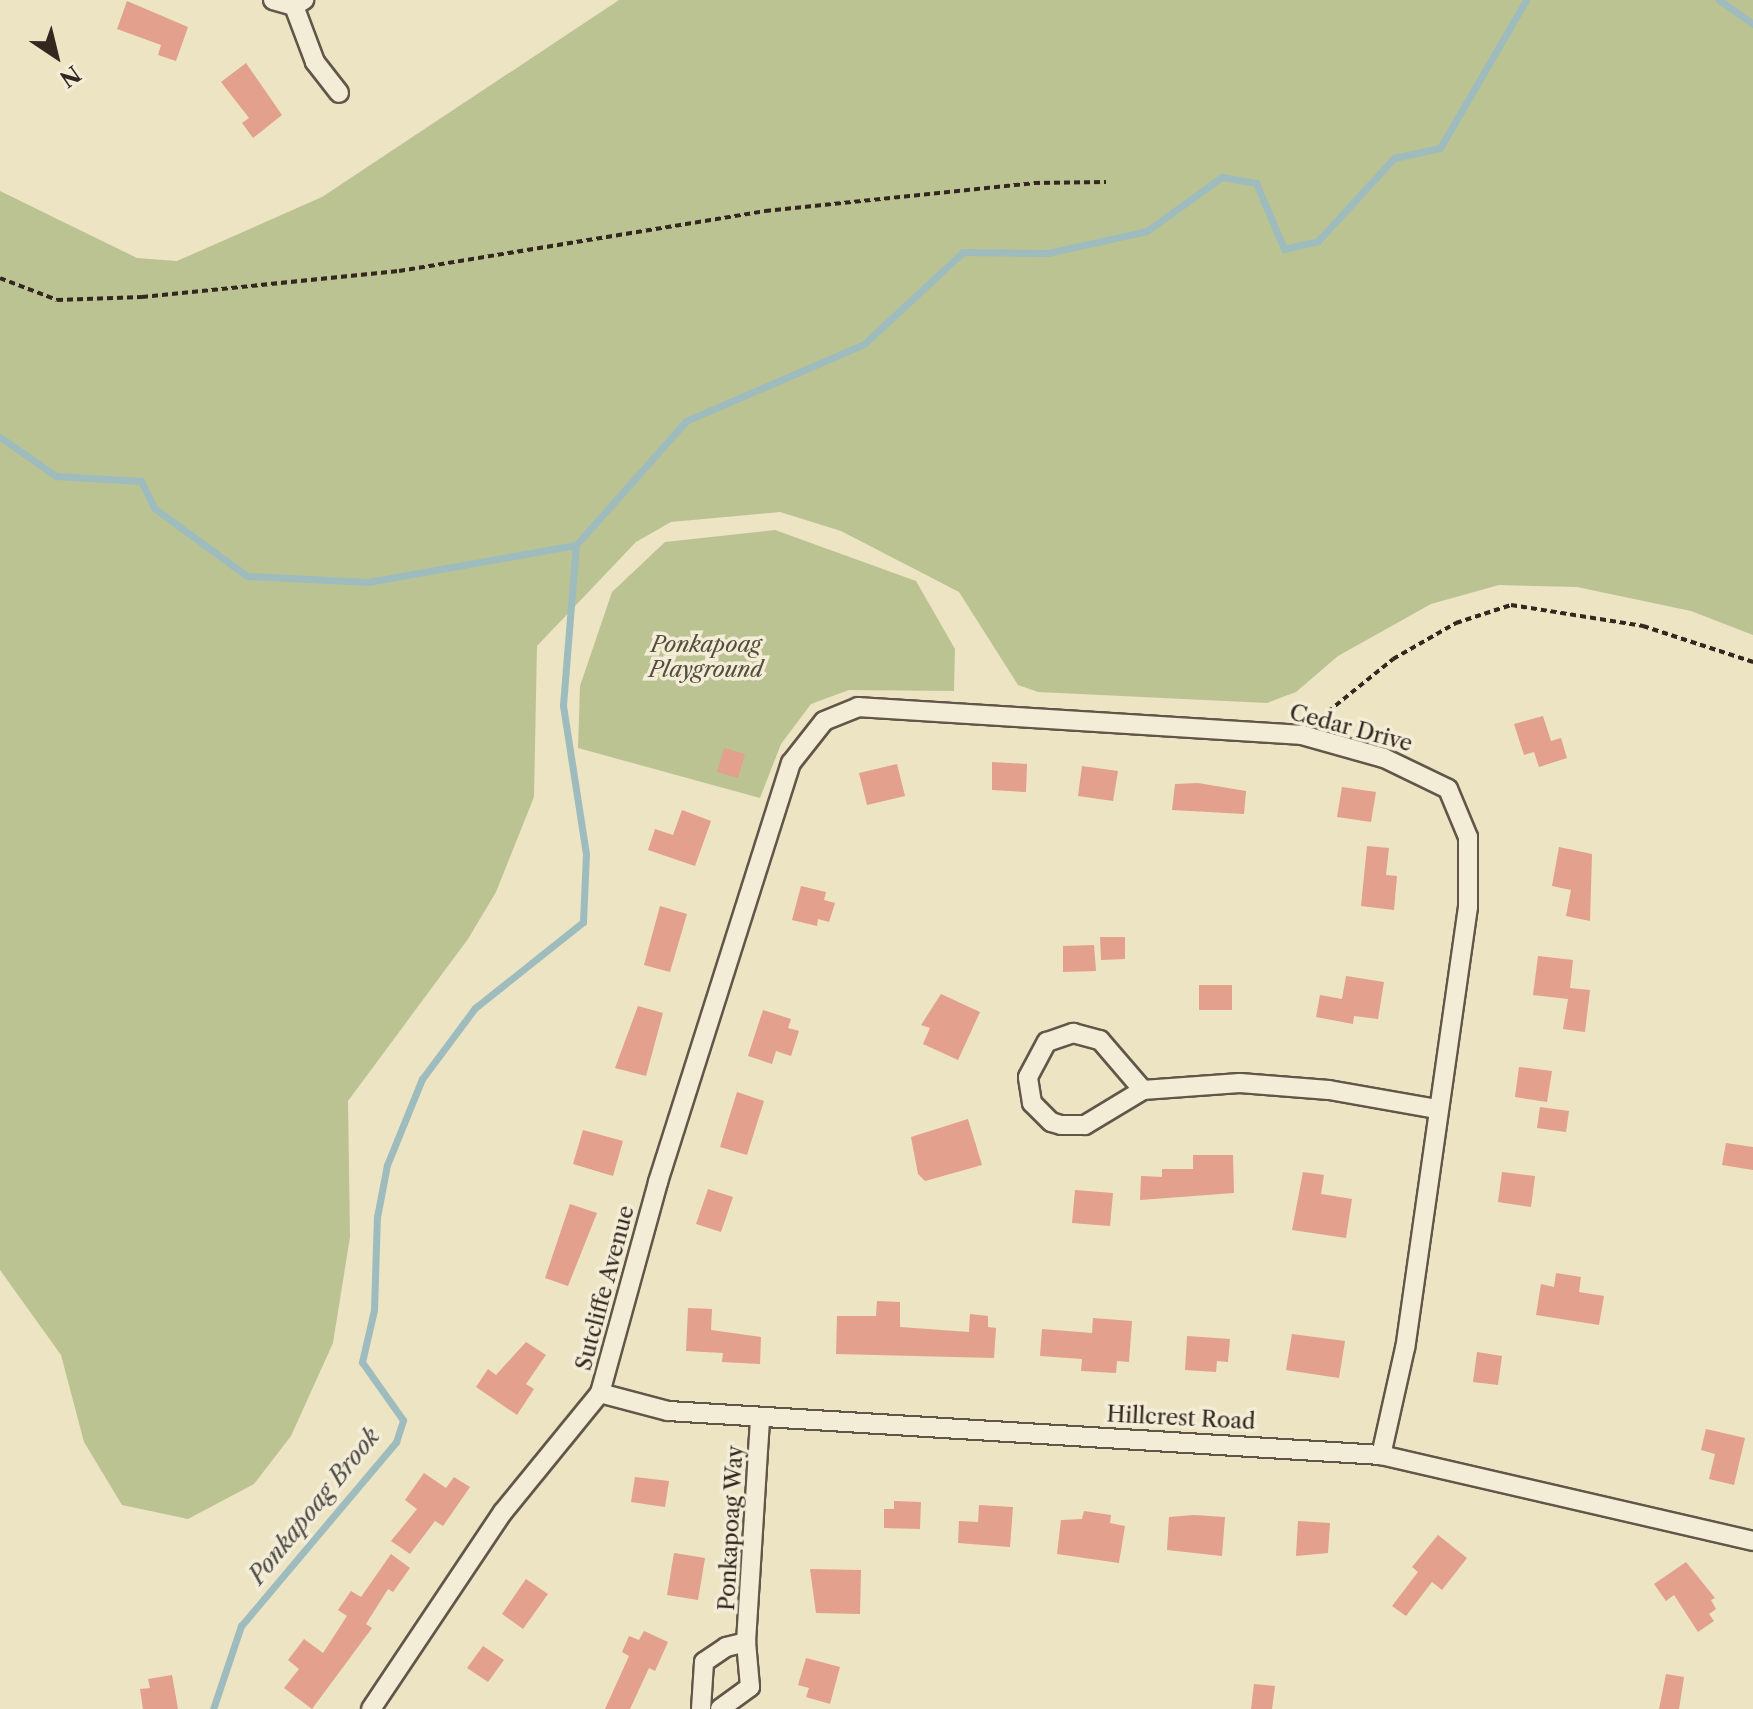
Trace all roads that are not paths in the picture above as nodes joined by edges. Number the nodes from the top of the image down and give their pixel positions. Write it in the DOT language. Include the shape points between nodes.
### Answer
graph roads {
  1 [pos="273,0"];
  2 [pos="299,3"];
  3 [pos="339,93"];
  4 [pos="771,823"];
  5 [pos="1143,1090"];
  6 [pos="1437,1109"];
  7 [pos="600,1393"];
  8 [pos="760,1417"];
  9 [pos="1381,1455"];
  10 [pos="1753,1541"];
  11 [pos="746,1642"];
  12 [pos="371,1709"];
  13 [pos="701,1709"];
  14 [pos="720,1709"];
  1 -- 2 [label="street"];
  2 -- 3 [label="street" via="315,62"];
  4 -- 6 [label="street, Cedar Drive" via="800,746 824,721 858,707 1302,735 1423,773 1448,789 1459,809 1472,862"];
  4 -- 7 [label="street, Sutcliffe Avenue" via="658,1182"];
  5 -- 5 [label="street" via="1111,1049 1087,1034 1047,1042 1028,1077 1032,1103 1061,1125 1085,1125"];
  5 -- 6 [label="street" via="1240,1083 1329,1090"];
  6 -- 9 [label="street, Cedar Drive" via="1405,1348"];
  7 -- 8 [label="street, Hillcrest Road" via="668,1411"];
  7 -- 12 [label="street, Sutcliffe Avenue" via="503,1512"];
  8 -- 9 [label="street, Hillcrest Road"];
  8 -- 11 [label="street, Ponkapoag Way"];
  9 -- 10 [label="street, Hillcrest Road"];
  11 -- 13 [label="street" via="726,1647 704,1662"];
  11 -- 14 [label="street, Ponkapoag Way" via="753,1674 750,1687"];
}
